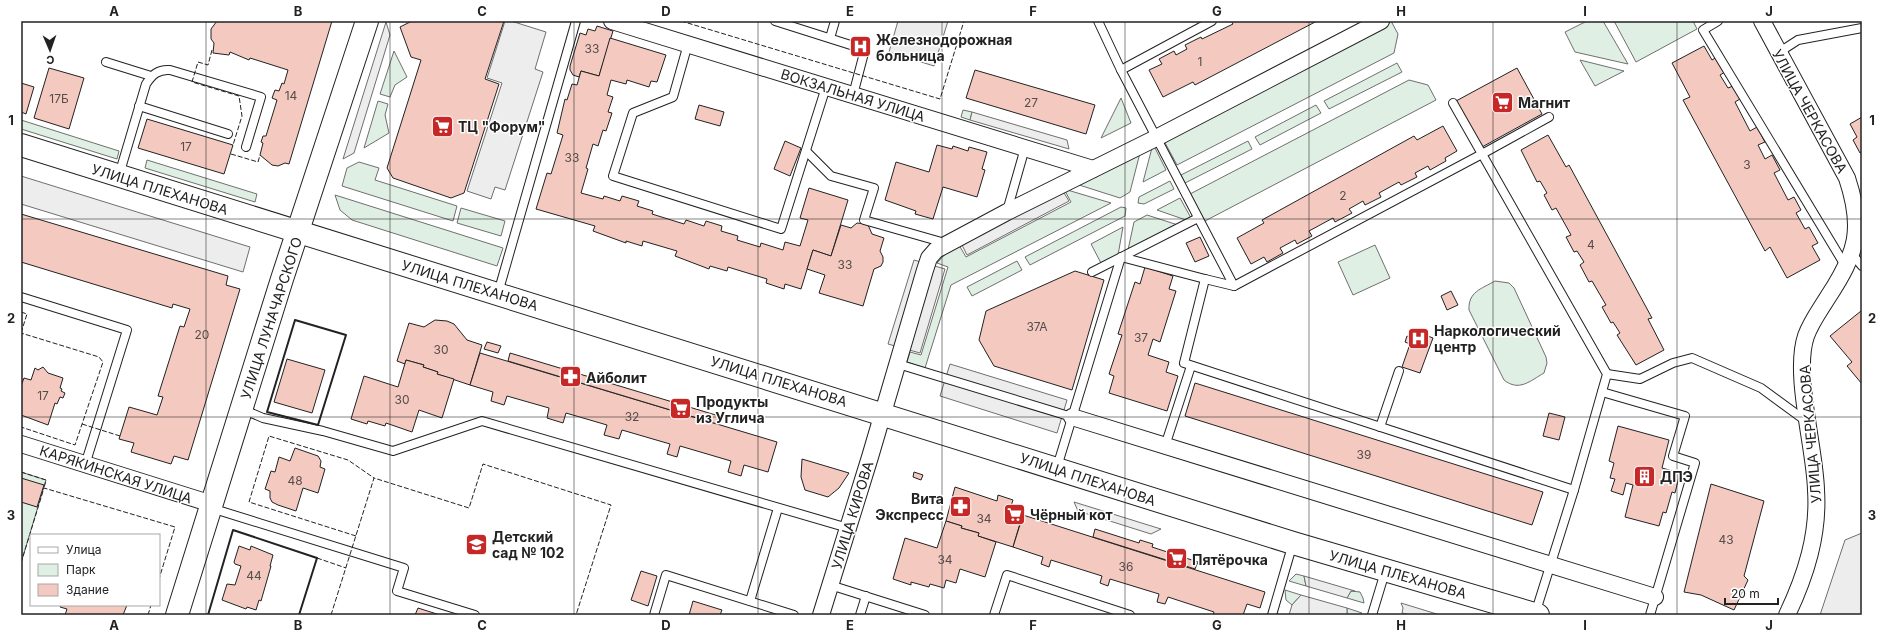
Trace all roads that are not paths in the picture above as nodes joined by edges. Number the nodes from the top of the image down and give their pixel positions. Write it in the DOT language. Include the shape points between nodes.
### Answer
graph roads {
  1 [pos="367,21"];
  2 [pos="576,21"];
  3 [pos="612,21"];
  4 [pos="775,21"];
  5 [pos="836,21"];
  6 [pos="1098,21"];
  7 [pos="1212,21"];
  8 [pos="1381,21"];
  9 [pos="1718,21"];
  10 [pos="1762,21"];
  11 [pos="1862,28"];
  12 [pos="830,38"];
  13 [pos="688,44"];
  14 [pos="1778,53"];
  15 [pos="106,62"];
  16 [pos="1121,70"];
  17 [pos="151,76"];
  18 [pos="826,87"];
  19 [pos="853,95"];
  20 [pos="1453,103"];
  21 [pos="139,106"];
  22 [pos="1549,117"];
  23 [pos="228,134"];
  24 [pos="1156,138"];
  25 [pos="21,145"];
  26 [pos="246,147"];
  27 [pos="1025,148"];
  28 [pos="807,152"];
  29 [pos="1482,154"];
  30 [pos="1093,169"];
  31 [pos="119,176"];
  32 [pos="1007,212"];
  33 [pos="1198,218"];
  34 [pos="298,233"];
  35 [pos="946,244"];
  36 [pos="1121,256"];
  37 [pos="1854,263"];
  38 [pos="1092,272"];
  39 [pos="1205,279"];
  40 [pos="1234,286"];
  41 [pos="498,293"];
  42 [pos="21,297"];
  43 [pos="898,364"];
  44 [pos="1191,366"];
  45 [pos="1399,371"];
  46 [pos="1607,374"];
  47 [pos="1602,392"];
  48 [pos="241,408"];
  49 [pos="883,414"];
  50 [pos="1072,417"];
  51 [pos="1808,422"];
  52 [pos="1380,427"];
  53 [pos="21,444"];
  54 [pos="1165,446"];
  55 [pos="85,465"];
  56 [pos="1057,469"];
  57 [pos="1574,490"];
  58 [pos="211,506"];
  59 [pos="778,508"];
  60 [pos="848,528"];
  61 [pos="1293,543"];
  62 [pos="1550,565"];
  63 [pos="1385,570"];
  64 [pos="830,585"];
  65 [pos="866,596"];
  66 [pos="1656,597"];
  67 [pos="750,601"];
  68 [pos="177,615"];
  69 [pos="475,615"];
  70 [pos="654,615"];
  71 [pos="794,615"];
  72 [pos="821,615"];
  73 [pos="860,615"];
  74 [pos="925,615"];
  75 [pos="994,615"];
  76 [pos="1130,615"];
  77 [pos="1272,615"];
  78 [pos="1372,615"];
  79 [pos="1536,615"];
  80 [pos="1650,615"];
  81 [pos="1788,615"];
  1 -- 34 [label="main road, УЛИЦА ЛУНАЧАРСКОГО"];
  2 -- 41 [label="lane"];
  3 -- 13 [label="street, ВОКЗАЛЬНАЯ УЛИЦА"];
  4 -- 12 [label="lane"];
  5 -- 12 [label="lane"];
  6 -- 16 [label="lane"];
  7 -- 16 [label="lane"];
  8 -- 24 [label="street, УЛИЦА КИРОВА"];
  9 -- 37 [label="lane" via="1702,30"];
  10 -- 14 [label="street, УЛИЦА ЧЕРКАСОВА"];
  11 -- 14 [label="lane" via="1798,40"];
  12 -- 19 [label="lane" via="857,47 864,53"];
  13 -- 18 [label="street, ВОКЗАЛЬНАЯ УЛИЦА"];
  13 -- 28 [label="lane" via="673,96 633,113 613,176 782,229"];
  14 -- 37 [label="street, УЛИЦА ЧЕРКАСОВА" via="1847,178 1854,198 1857,219"];
  15 -- 17 [label="lane"];
  16 -- 24 [label="lane"];
  17 -- 21 [label="lane"];
  17 -- 26 [label="lane" via="162,69 170,70 261,97"];
  18 -- 19 [label="street, ВОКЗАЛЬНАЯ УЛИЦА"];
  18 -- 28 [label="lane"];
  19 -- 27 [label="street, ВОКЗАЛЬНАЯ УЛИЦА"];
  20 -- 29 [label="lane"];
  21 -- 23 [label="lane"];
  21 -- 31 [label="lane"];
  22 -- 29 [label="lane"];
  24 -- 30 [label="street, УЛИЦА КИРОВА"];
  24 -- 33 [label="lane"];
  25 -- 31 [label="main road, УЛИЦА ПЛЕХАНОВА"];
  27 -- 30 [label="street, ВОКЗАЛЬНАЯ УЛИЦА"];
  27 -- 32 [label="lane"];
  28 -- 35 [label="lane" via="831,176 874,188 864,220"];
  29 -- 40 [label="lane"];
  29 -- 46 [label="lane"];
  30 -- 32 [label="street, УЛИЦА КИРОВА"];
  31 -- 34 [label="main road, УЛИЦА ПЛЕХАНОВА"];
  32 -- 35 [label="street, УЛИЦА КИРОВА"];
  33 -- 36 [label="lane"];
  33 -- 40 [label="lane"];
  34 -- 41 [label="main road, УЛИЦА ПЛЕХАНОВА"];
  34 -- 48 [label="main road, УЛИЦА ЛУНАЧАРСКОГО"];
  35 -- 43 [label="street, УЛИЦА КИРОВА" via="929,258"];
  36 -- 38 [label="lane"];
  36 -- 39 [label="lane"];
  36 -- 50 [label="lane"];
  37 -- 51 [label="street, УЛИЦА ЧЕРКАСОВА" via="1814,319 1806,337 1802,356"];
  39 -- 40 [label="lane"];
  39 -- 44 [label="lane" via="1184,363"];
  41 -- 49 [label="main road, УЛИЦА ПЛЕХАНОВА"];
  42 -- 55 [label="lane" via="127,330"];
  43 -- 49 [label="street, УЛИЦА КИРОВА"];
  43 -- 50 [label="lane"];
  44 -- 52 [label="lane"];
  44 -- 54 [label="lane"];
  45 -- 52 [label="lane"];
  46 -- 47 [label="lane"];
  46 -- 51 [label="lane" via="1640,379 1672,363 1692,358 1761,388"];
  47 -- 57 [label="lane"];
  47 -- 66 [label="lane" via="1685,416 1673,456 1695,463"];
  48 -- 58 [label="main road, УЛИЦА ЛУНАЧАРСКОГО"];
  48 -- 59 [label="lane" via="263,418 323,431 392,451 482,421"];
  49 -- 56 [label="main road, УЛИЦА ПЛЕХАНОВА"];
  49 -- 60 [label="street, УЛИЦА КИРОВА"];
  50 -- 54 [label="street"];
  50 -- 56 [label="lane"];
  51 -- 81 [label="street, УЛИЦА ЧЕРКАСОВА" via="1817,517 1805,573"];
  52 -- 57 [label="lane"];
  53 -- 55 [label="street, КАРЯКИНСКАЯ УЛИЦА"];
  54 -- 62 [label="street"];
  55 -- 58 [label="street, КАРЯКИНСКАЯ УЛИЦА"];
  56 -- 61 [label="main road, УЛИЦА ПЛЕХАНОВА"];
  57 -- 62 [label="lane"];
  58 -- 68 [label="main road, УЛИЦА ЛУНАЧАРСКОГО"];
  58 -- 69 [label="lane" via="404,568 397,591"];
  59 -- 60 [label="lane"];
  59 -- 67 [label="lane"];
  60 -- 64 [label="street, УЛИЦА КИРОВА"];
  61 -- 63 [label="main road, УЛИЦА ПЛЕХАНОВА"];
  61 -- 77 [label="lane"];
  62 -- 66 [label="street"];
  62 -- 79 [label="lane"];
  63 -- 78 [label="lane"];
  63 -- 79 [label="main road, УЛИЦА ПЛЕХАНОВА"];
  64 -- 65 [label="lane"];
  64 -- 72 [label="street, УЛИЦА КИРОВА"];
  65 -- 73 [label="lane"];
  65 -- 74 [label="lane"];
  66 -- 80 [label="lane"];
  67 -- 70 [label="lane" via="666,575"];
  67 -- 71 [label="lane"];
  75 -- 76 [label="lane" via="1007,575"];
}
